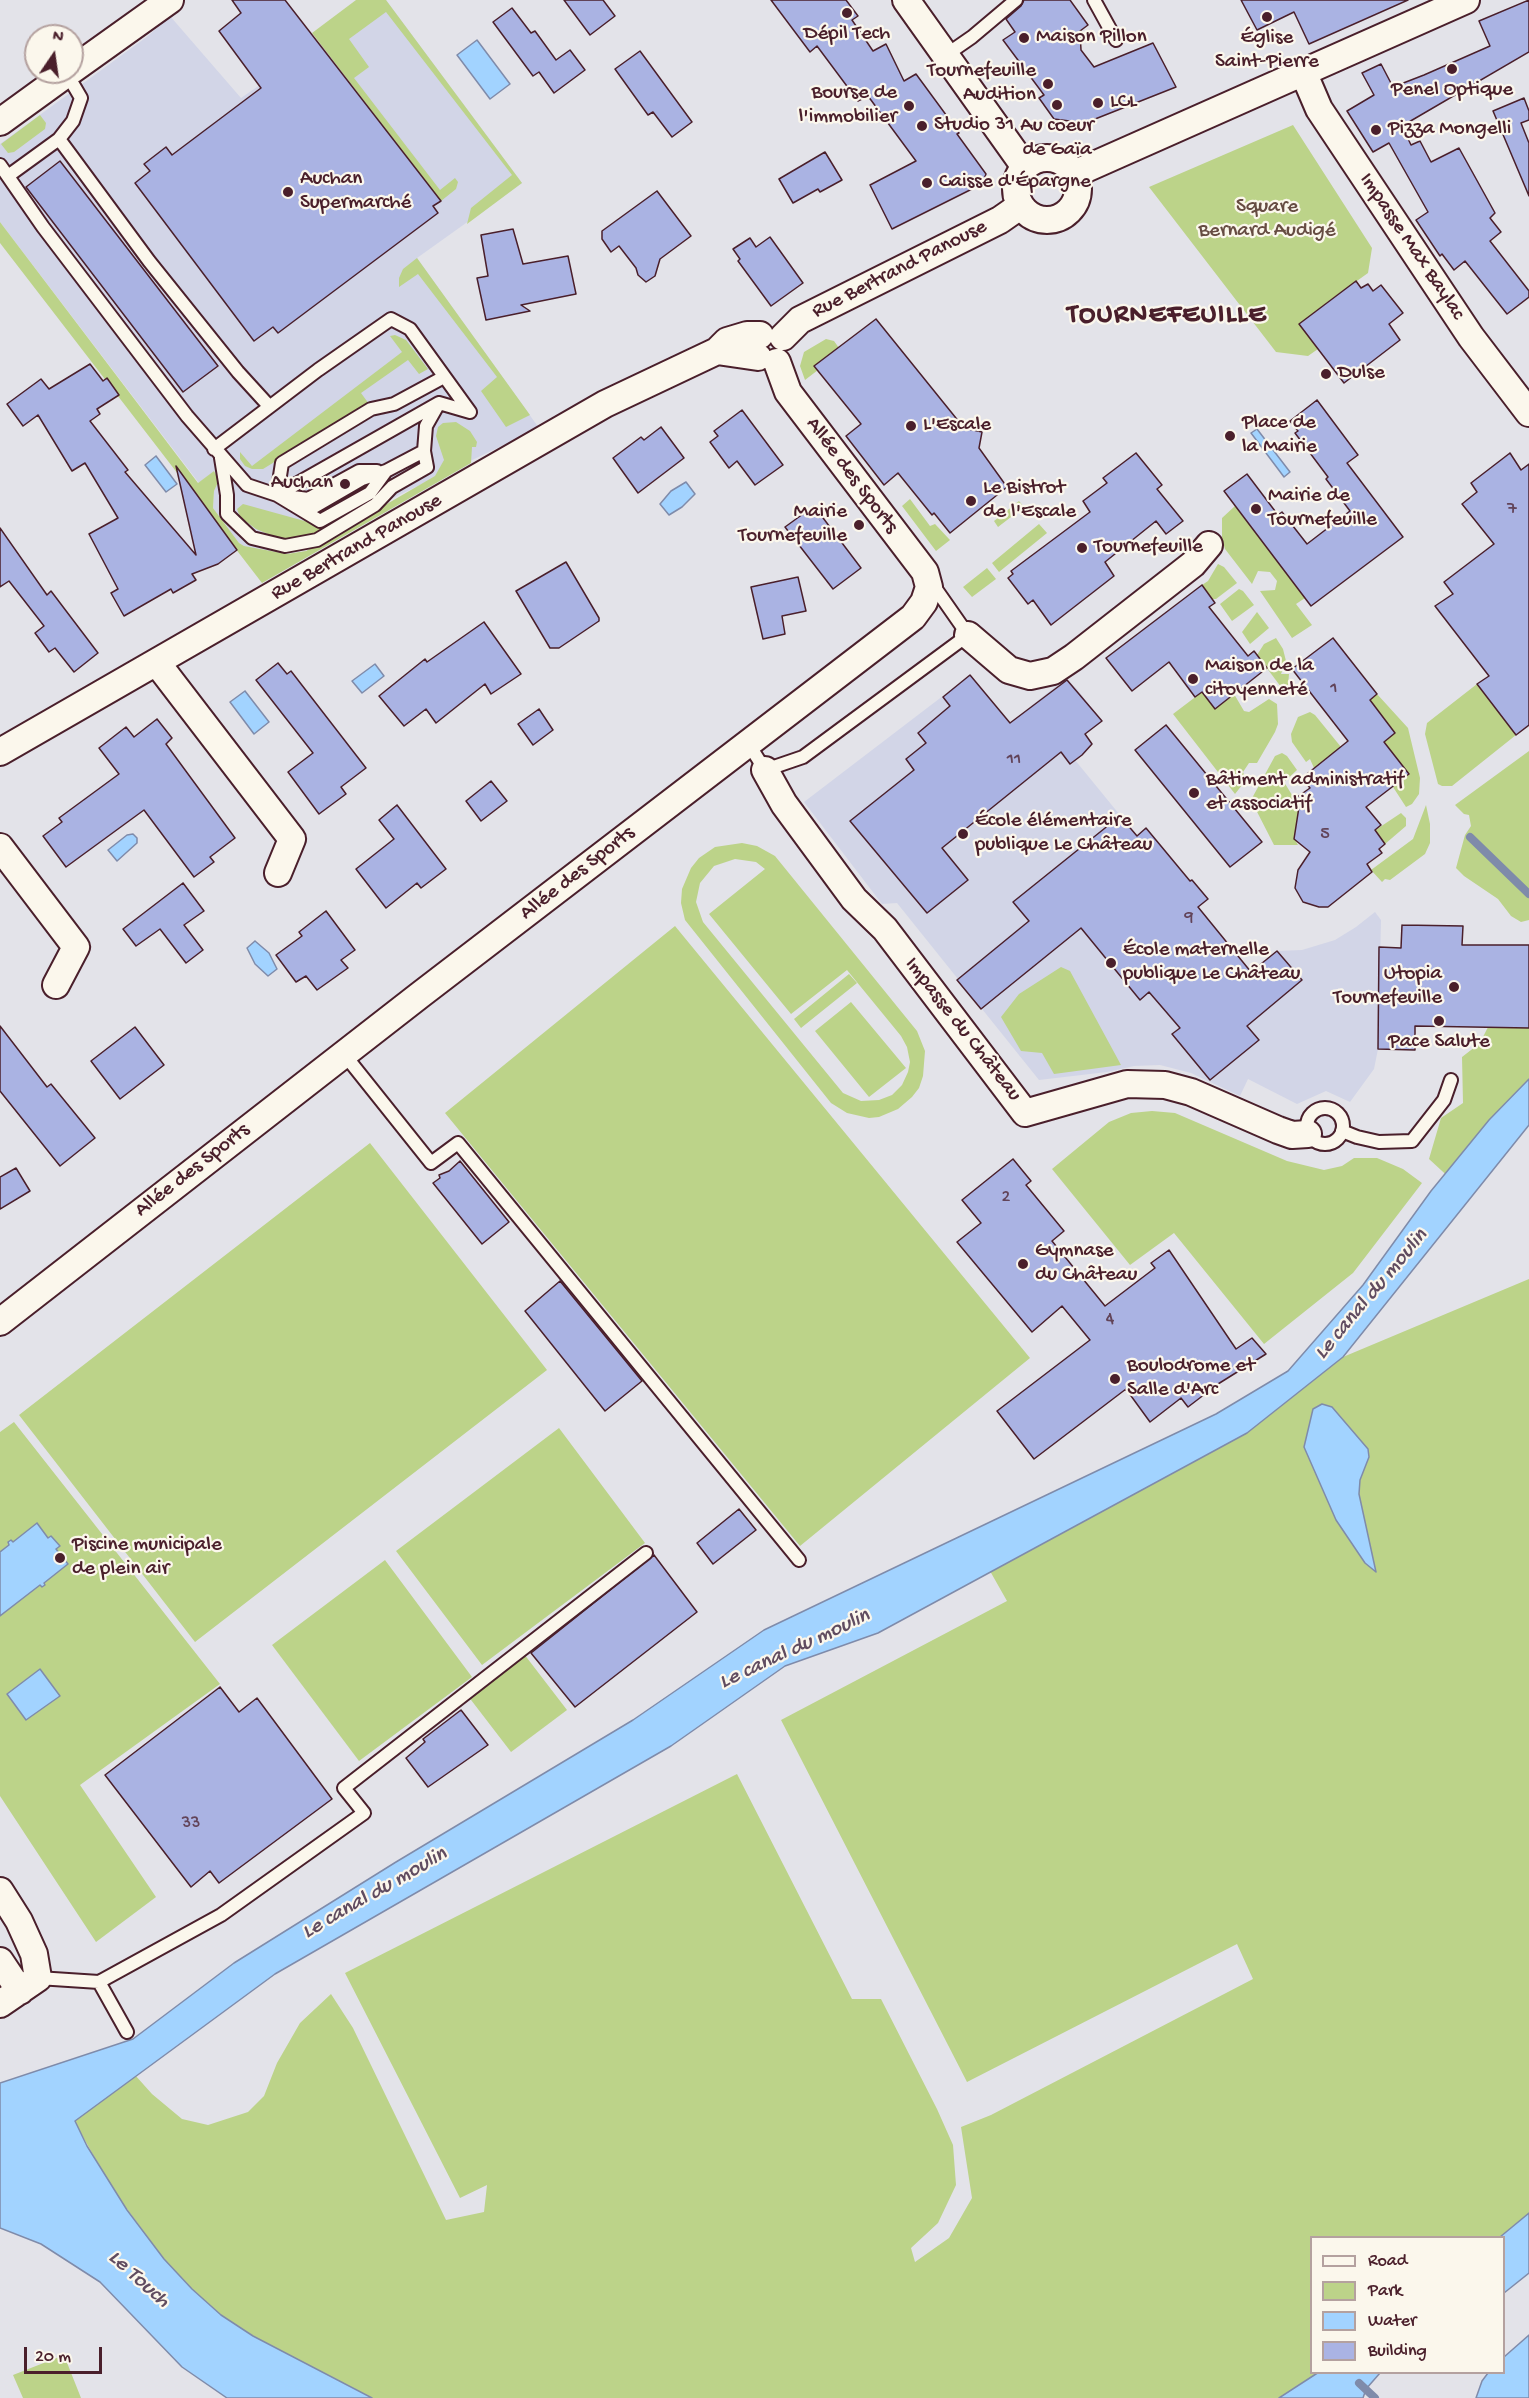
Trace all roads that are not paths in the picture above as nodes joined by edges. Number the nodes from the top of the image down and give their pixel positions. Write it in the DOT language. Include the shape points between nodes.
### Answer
graph roads {
  1 [pos="170,0"];
  2 [pos="906,0"];
  3 [pos="1016,0"];
  4 [pos="1094,0"];
  5 [pos="1466,0"];
  6 [pos="1116,40"];
  7 [pos="946,55"];
  8 [pos="84,61"];
  9 [pos="1304,74"];
  10 [pos="52,84"];
  11 [pos="75,84"];
  12 [pos="0,122"];
  13 [pos="58,140"];
  14 [pos="0,165"];
  15 [pos="1025,167"];
  16 [pos="1074,174"];
  17 [pos="8,176"];
  18 [pos="1020,206"];
  19 [pos="769,348"];
  20 [pos="444,377"];
  21 [pos="439,403"];
  22 [pos="269,406"];
  23 [pos="1529,413"];
  24 [pos="424,452"];
  25 [pos="217,453"];
  26 [pos="386,471"];
  27 [pos="277,495"];
  28 [pos="1209,545"];
  29 [pos="925,572"];
  30 [pos="968,635"];
  31 [pos="158,663"];
  32 [pos="748,743"];
  33 [pos="0,752"];
  34 [pos="765,770"];
  35 [pos="0,847"];
  36 [pos="278,873"];
  37 [pos="56,985"];
  38 [pos="344,1054"];
  39 [pos="1451,1080"];
  40 [pos="1342,1131"];
  41 [pos="1308,1134"];
  42 [pos="0,1322"];
  43 [pos="646,1553"];
  44 [pos="799,1560"];
  45 [pos="0,1891"];
  46 [pos="0,1961"];
  47 [pos="99,1982"];
  48 [pos="19,1991"];
  49 [pos="127,2032"];
  1 -- 8 [label="street"];
  2 -- 7 [label="street"];
  3 -- 7 [label="lane"];
  4 -- 6 [label="lane"];
  5 -- 9 [label="street"];
  7 -- 15 [label="street"];
  9 -- 16 [label="street"];
  9 -- 23 [label="street, Impasse Max Baylac" via="1319,110 1471,337"];
  10 -- 12 [label="street"];
  11 -- 13 [label="lane" via="81,98 73,121"];
  13 -- 17 [label="lane"];
  13 -- 22 [label="lane" via="149,261"];
  14 -- 17 [label="lane"];
  15 -- 16 [label="street" via="1033,161 1052,159"];
  15 -- 18 [label="street" via="1016,181"];
  16 -- 18 [label="street" via="1077,196 1063,215 1044,220"];
  17 -- 25 [label="lane"];
  18 -- 19 [label="street, Rue Bertrand Panouse" via="1000,220 800,320"];
  19 -- 29 [label="street, Allée des Sports" via="788,392"];
  19 -- 31 [label="street, Rue Bertrand Panouse" via="717,351 605,404"];
  20 -- 21 [label="lane" via="470,412"];
  20 -- 22 [label="lane" via="410,329 391,319"];
  20 -- 27 [label="lane" via="394,404 371,409 282,463"];
  21 -- 24 [label="lane" via="426,426"];
  21 -- 27 [label="lane"];
  22 -- 25 [label="lane"];
  24 -- 25 [label="lane" via="427,467 392,487 375,505 317,540 285,546 252,538 227,514 227,495"];
  24 -- 26 [label="lane"];
  25 -- 27 [label="lane" via="247,485"];
  26 -- 27 [label="lane" via="359,471 308,499"];
  26 -- 27 [label="lane" via="370,493 320,521"];
  28 -- 30 [label="street" via="1193,564 1053,671 1030,676 1009,670"];
  29 -- 30 [label="lane"];
  29 -- 32 [label="street, Allée des Sports" via="929,587 914,617"];
  30 -- 34 [label="lane" via="802,758"];
  31 -- 33 [label="street, Rue Bertrand Panouse"];
  31 -- 36 [label="street" via="292,839"];
  32 -- 34 [label="lane"];
  32 -- 38 [label="street, Allée des Sports"];
  34 -- 41 [label="street, Impasse du Château" via="784,804 854,899 885,929 1025,1113 1127,1084 1165,1085 1191,1092 1278,1130"];
  35 -- 37 [label="street" via="76,947"];
  38 -- 42 [label="street, Allée des Sports"];
  38 -- 44 [label="lane" via="431,1163 458,1143"];
  39 -- 40 [label="lane" via="1444,1100 1412,1141 1379,1142"];
  40 -- 41 [label="lane" via="1335,1141 1323,1144"];
  40 -- 41 [label="lane" via="1341,1117 1323,1107 1307,1120"];
  43 -- 47 [label="lane" via="344,1788 364,1813 221,1915"];
  45 -- 48 [label="street" via="34,1954"];
  46 -- 48 [label="street"];
  47 -- 48 [label="lane"];
  47 -- 49 [label="lane"];
}
